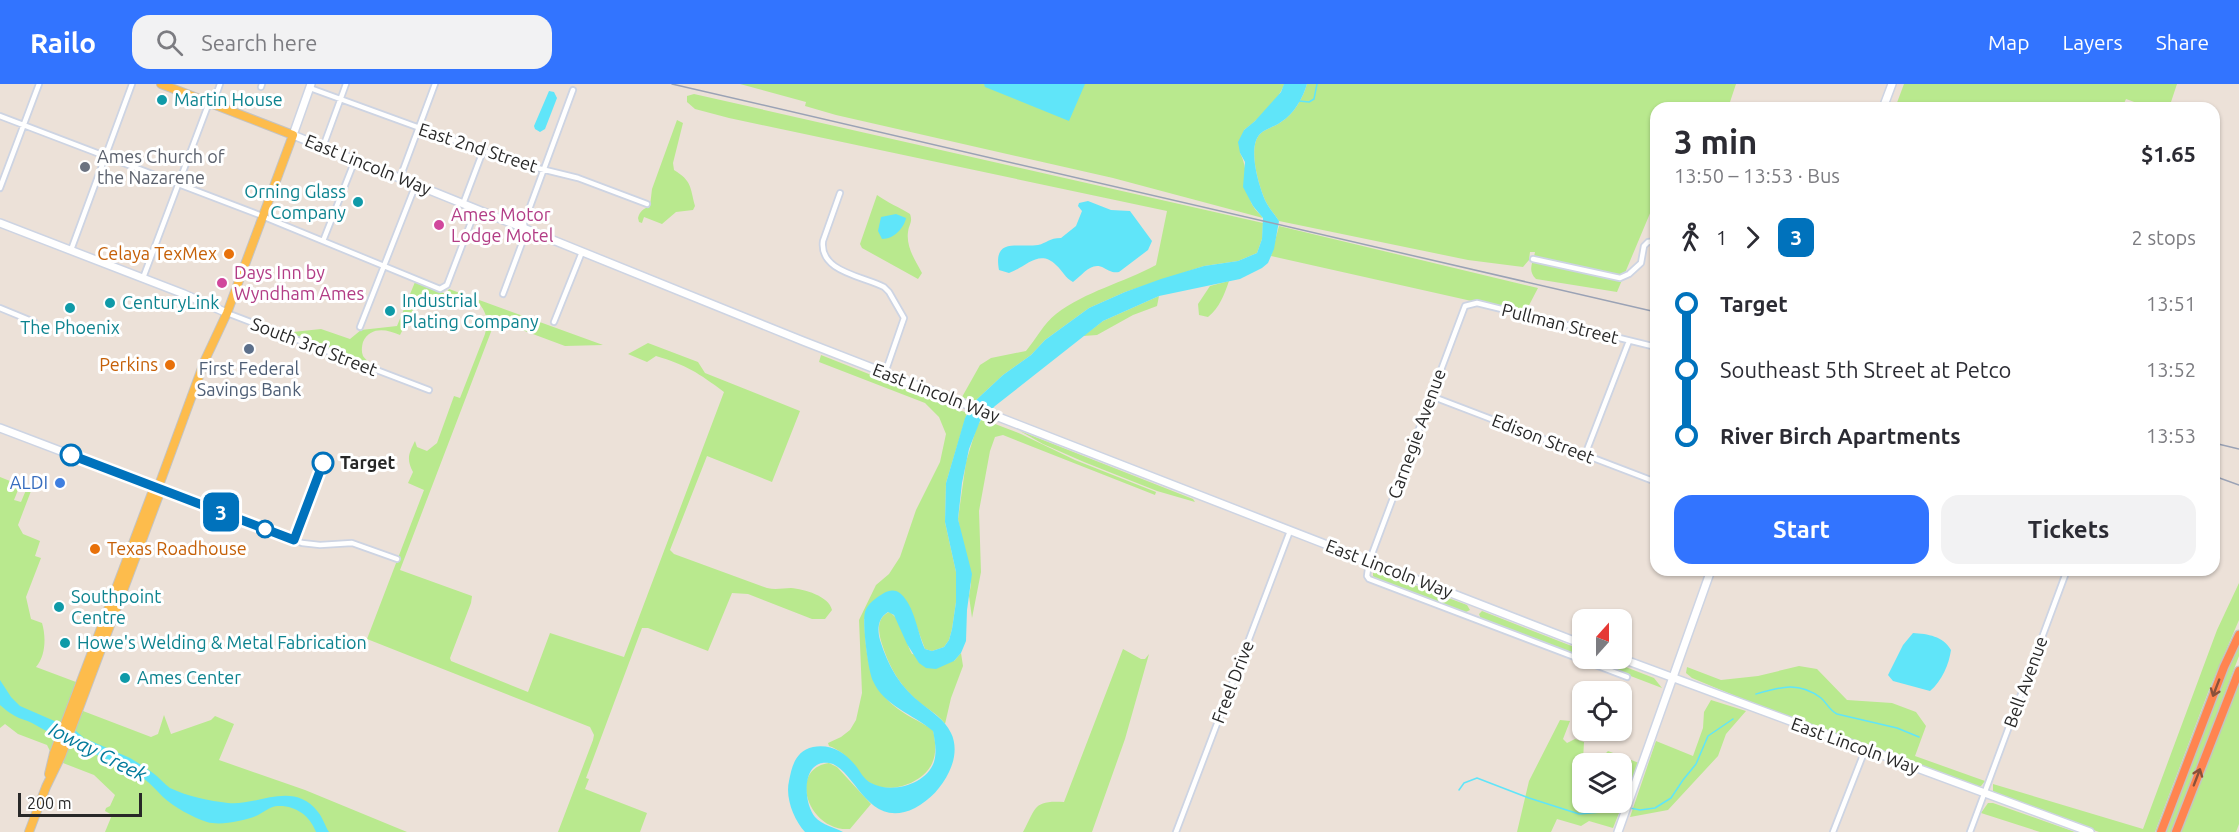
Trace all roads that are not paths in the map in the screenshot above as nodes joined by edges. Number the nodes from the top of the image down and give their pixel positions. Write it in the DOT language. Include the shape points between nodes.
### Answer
graph roads {
  1 [pos="39,84"];
  2 [pos="132,84"];
  3 [pos="161,84"];
  4 [pos="220,84"];
  5 [pos="346,84"];
  6 [pos="435,84"];
  7 [pos="1892,84"];
  8 [pos="310,86"];
  9 [pos="573,90"];
  10 [pos="340,99"];
  11 [pos="1884,102"];
  12 [pos="211,104"];
  13 [pos="0,116"];
  14 [pos="24,125"];
  15 [pos="419,128"];
  16 [pos="293,135"];
  17 [pos="323,147"];
  18 [pos="483,151"];
  19 [pos="105,156"];
  20 [pos="355,160"];
  21 [pos="544,170"];
  22 [pos="400,178"];
  23 [pos="178,184"];
  24 [pos="416,184"];
  25 [pos="0,188"];
  26 [pos="840,193"];
  27 [pos="463,204"];
  28 [pos="647,204"];
  29 [pos="476,209"];
  30 [pos="262,217"];
  31 [pos="0,223"];
  32 [pos="525,228"];
  33 [pos="323,242"];
  34 [pos="1650,242"];
  35 [pos="71,250"];
  36 [pos="582,252"];
  37 [pos="1533,259"];
  38 [pos="384,266"];
  39 [pos="143,278"];
  40 [pos="503,294"];
  41 [pos="1465,306"];
  42 [pos="0,308"];
  43 [pos="227,313"];
  44 [pos="34,322"];
  45 [pos="554,322"];
  46 [pos="360,327"];
  47 [pos="1629,340"];
  48 [pos="1650,345"];
  49 [pos="885,373"];
  50 [pos="429,390"];
  51 [pos="1431,396"];
  52 [pos="0,428"];
  53 [pos="1585,455"];
  54 [pos="1650,480"];
  55 [pos="158,488"];
  56 [pos="1290,531"];
  57 [pos="397,559"];
  58 [pos="1369,562"];
  59 [pos="1709,576"];
  60 [pos="2065,576"];
  61 [pos="2239,635"];
  62 [pos="1572,640"];
  63 [pos="1632,663"];
  64 [pos="2239,671"];
  65 [pos="1627,676"];
  66 [pos="1673,679"];
  67 [pos="1865,750"];
  68 [pos="1984,794"];
  69 [pos="29,832"];
  70 [pos="1176,832"];
  71 [pos="1618,832"];
  72 [pos="1833,832"];
  73 [pos="1970,832"];
  74 [pos="2090,832"];
  75 [pos="2161,832"];
  76 [pos="2176,832"];
  1 -- 14 [label="street"];
  2 -- 19 [label="street"];
  3 -- 12 [label="main road"];
  4 -- 12 [label="street"];
  5 -- 10 [label="street"];
  6 -- 15 [label="street"];
  7 -- 11 [label="main road"];
  8 -- 10 [label="street, East 2nd Street"];
  8 -- 16 [label="main road"];
  9 -- 21 [label="street"];
  10 -- 15 [label="street, East 2nd Street"];
  10 -- 17 [label="street"];
  12 -- 16 [label="main road"];
  12 -- 23 [label="street"];
  13 -- 14 [label="street"];
  14 -- 19 [label="street"];
  14 -- 25 [label="street"];
  15 -- 18 [label="street, East 2nd Street"];
  15 -- 22 [label="street"];
  16 -- 17 [label="main road, East Lincoln Way"];
  16 -- 30 [label="main road"];
  17 -- 20 [label="main road, East Lincoln Way"];
  18 -- 21 [label="street, East 2nd Street"];
  18 -- 27 [label="street"];
  19 -- 23 [label="street"];
  19 -- 35 [label="street"];
  20 -- 22 [label="main road, East Lincoln Way"];
  20 -- 33 [label="street"];
  21 -- 28 [label="street, East 2nd Street" via="579,178"];
  21 -- 32 [label="street"];
  22 -- 24 [label="main road, East Lincoln Way"];
  23 -- 30 [label="street"];
  23 -- 39 [label="street"];
  24 -- 27 [label="main road, East Lincoln Way"];
  24 -- 38 [label="street"];
  26 -- 49 [label="street" via="823,241 826,259 884,287 904,318"];
  27 -- 29 [label="main road, East Lincoln Way"];
  29 -- 32 [label="main road, East Lincoln Way"];
  29 -- 38 [label="street" via="447,285 440,289"];
  30 -- 33 [label="street"];
  30 -- 43 [label="main road"];
  31 -- 35 [label="main road, South 3rd Street"];
  32 -- 36 [label="main road, East Lincoln Way"];
  32 -- 40 [label="street"];
  33 -- 38 [label="street"];
  34 -- 37 [label="street" via="1644,246 1641,263 1620,278"];
  35 -- 39 [label="main road, South 3rd Street"];
  36 -- 45 [label="street"];
  36 -- 49 [label="main road, East Lincoln Way"];
  38 -- 46 [label="street"];
  39 -- 43 [label="main road, South 3rd Street"];
  41 -- 47 [label="street, Pullman Street" via="1477,303"];
  41 -- 51 [label="street, Carnegie Avenue"];
  42 -- 44 [label="street"];
  43 -- 50 [label="street, South 3rd Street"];
  43 -- 55 [label="main road" via="205,360"];
  47 -- 48 [label="street, Pullman Street"];
  47 -- 53 [label="street"];
  49 -- 56 [label="main road, East Lincoln Way"];
  51 -- 53 [label="street, Edison Street"];
  51 -- 58 [label="street, Carnegie Avenue"];
  52 -- 55 [label="main road"];
  53 -- 54 [label="street, Edison Street"];
  55 -- 57 [label="street" via="302,543 352,543"];
  55 -- 69 [label="main road" via="159,495"];
  56 -- 58 [label="main road, East Lincoln Way"];
  56 -- 70 [label="street, Freel Drive"];
  58 -- 62 [label="main road, East Lincoln Way"];
  58 -- 65 [label="street" via="1369,579"];
  59 -- 66 [label="main road"];
  60 -- 68 [label="street, Bell Avenue"];
  61 -- 75 [label="highway, one-way"];
  63 -- 66 [label="main road, East Lincoln Way"];
  76 -- 64 [label="highway, one-way"];
  66 -- 67 [label="main road, East Lincoln Way"];
  66 -- 71 [label="main road"];
  67 -- 68 [label="main road, East Lincoln Way"];
  67 -- 72 [label="street"];
  68 -- 73 [label="street, Bell Avenue"];
  68 -- 74 [label="main road, East Lincoln Way"];
}
